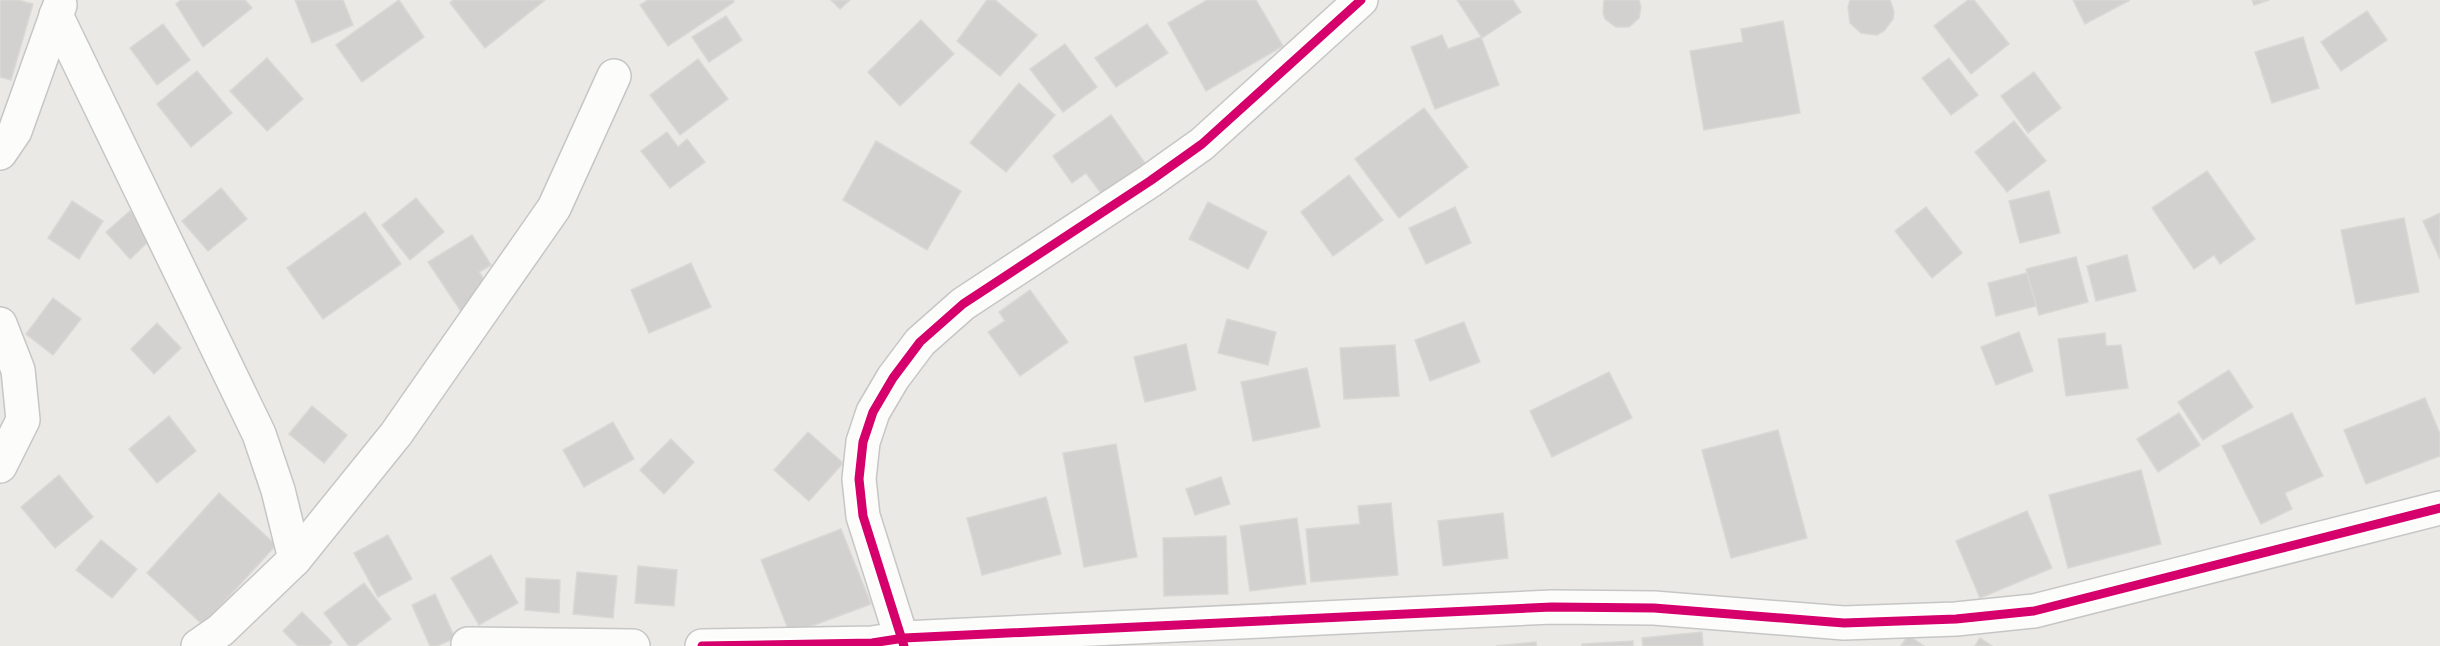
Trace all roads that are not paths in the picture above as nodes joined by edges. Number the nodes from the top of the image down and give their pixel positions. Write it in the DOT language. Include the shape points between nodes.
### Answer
graph roads {
  1 [pos="1361,0"];
  2 [pos="59,8"];
  3 [pos="614,76"];
  4 [pos="0,153"];
  5 [pos="0,324"];
  6 [pos="0,466"];
  7 [pos="2440,508"];
  8 [pos="295,559"];
  9 [pos="904,642"];
  10 [pos="468,644"];
  11 [pos="198,646"];
  12 [pos="633,646"];
  13 [pos="702,646"];
  1 -- 9 [label="street" via="1202,144 963,304 920,342 893,378 873,412 863,442 859,479 863,516"];
  2 -- 4 [label="street" via="15,131"];
  2 -- 8 [label="street" via="259,434"];
  3 -- 8 [label="street" via="554,208 396,434"];
  5 -- 6 [label="street" via="18,370 23,420"];
  7 -- 9 [label="street" via="2034,611 1956,619 1844,623 1654,608 1552,607"];
  8 -- 11 [label="street" via="221,630"];
  9 -- 13 [label="street"];
  10 -- 12 [label="street"];
}
